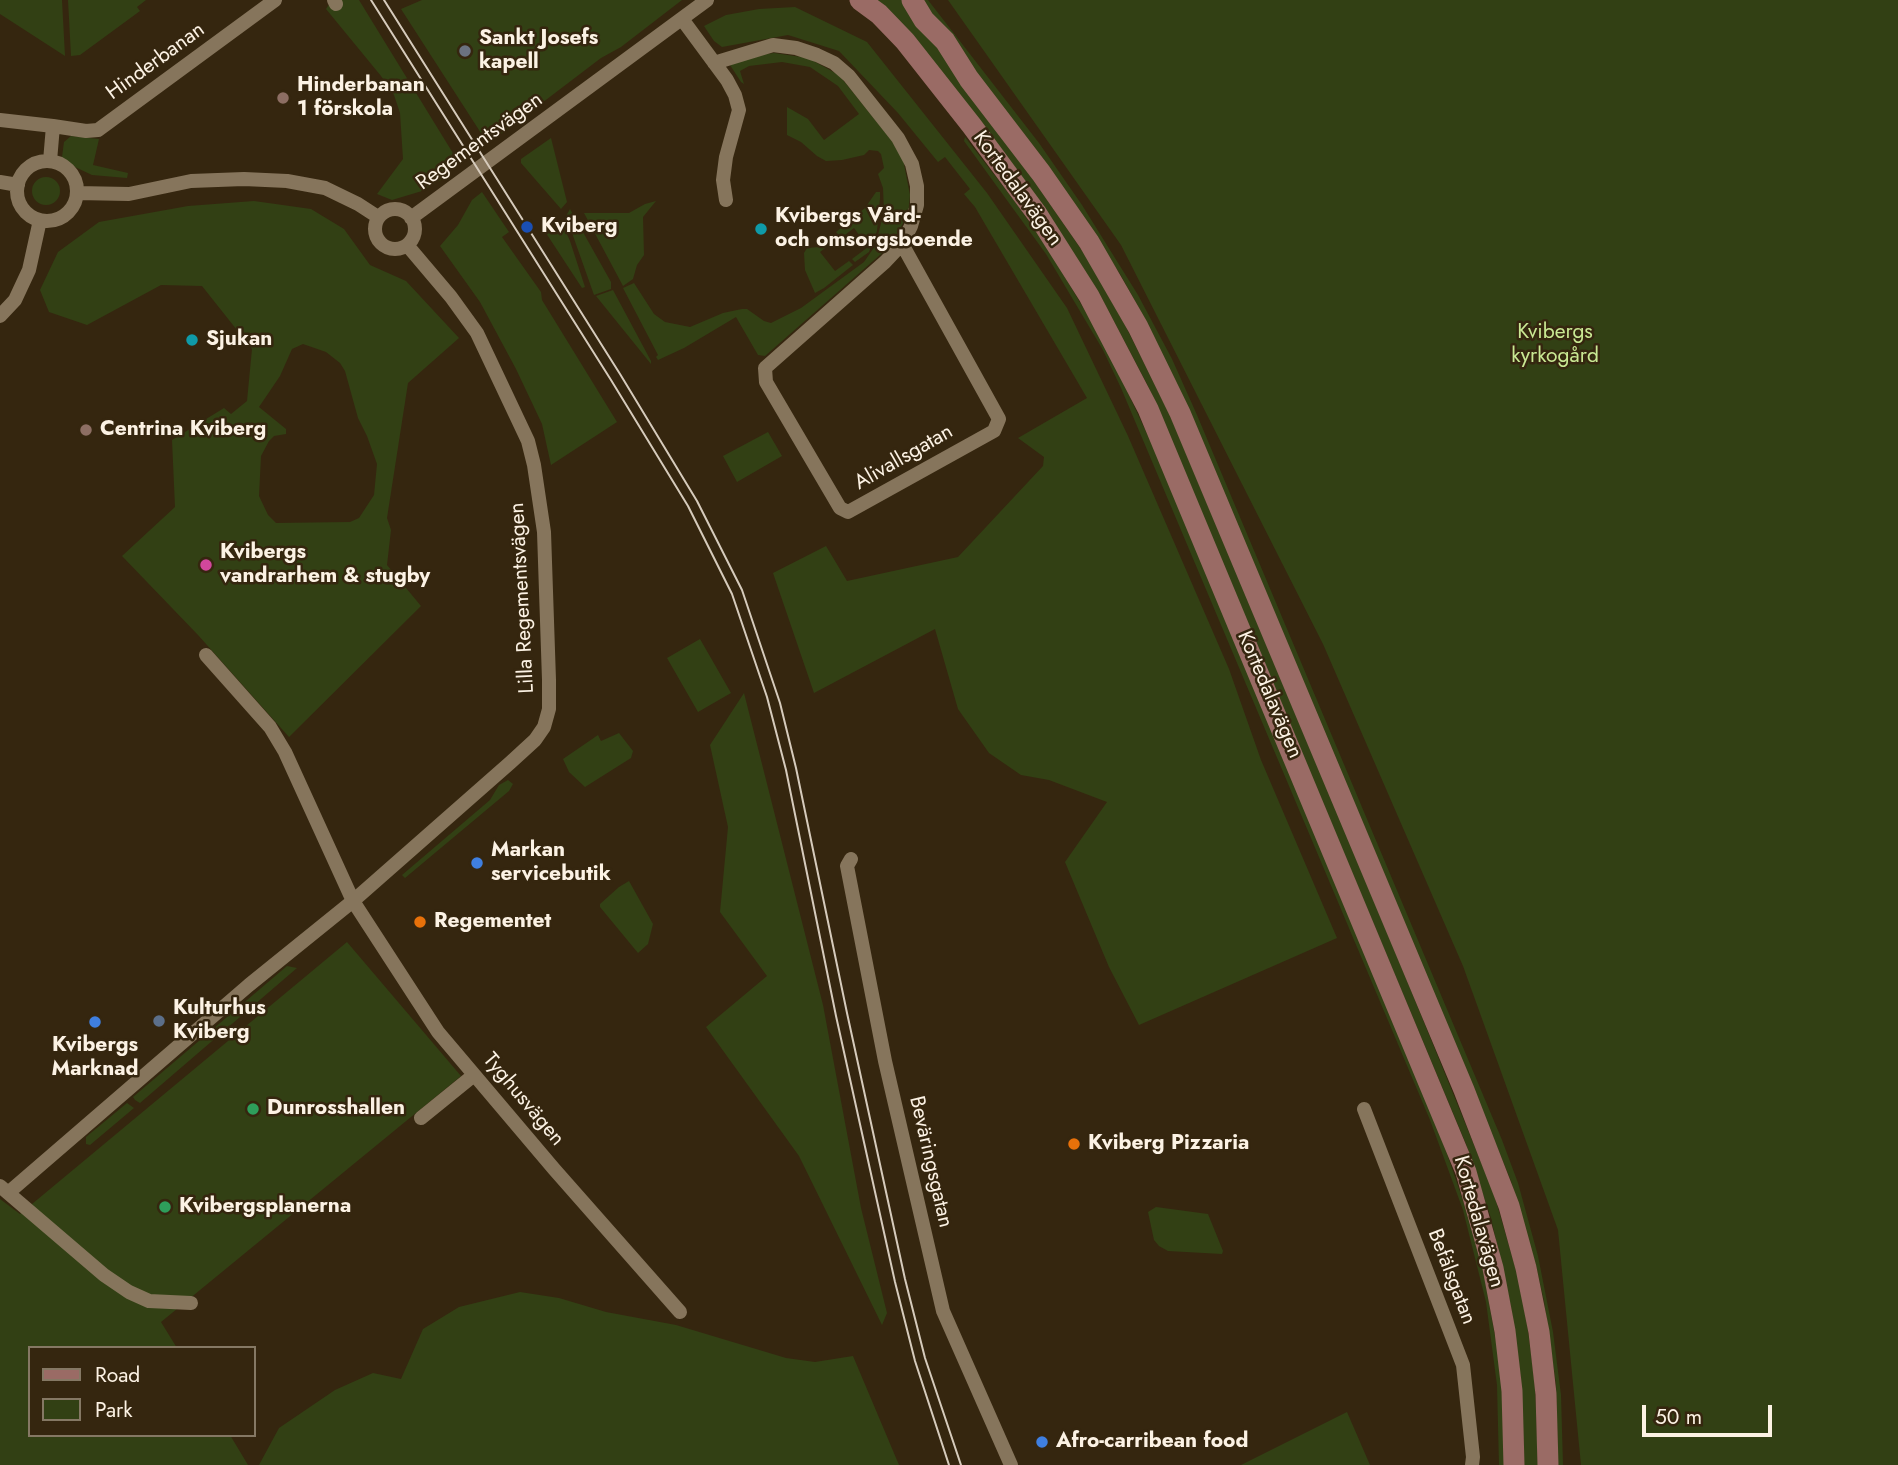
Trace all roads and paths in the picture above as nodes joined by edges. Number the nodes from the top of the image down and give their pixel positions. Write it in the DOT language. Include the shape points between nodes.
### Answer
graph roads {
  1 [pos="275,0"];
  2 [pos="707,0"];
  3 [pos="860,0"];
  4 [pos="912,0"];
  5 [pos="682,19"];
  6 [pos="714,63"];
  7 [pos="0,120"];
  8 [pos="53,126"];
  9 [pos="50,161"];
  10 [pos="0,182"];
  11 [pos="18,185"];
  12 [pos="77,194"];
  13 [pos="726,200"];
  14 [pos="378,218"];
  15 [pos="411,218"];
  16 [pos="40,220"];
  17 [pos="407,244"];
  18 [pos="902,244"];
  19 [pos="0,316"];
  20 [pos="206,655"];
  21 [pos="851,859"];
  22 [pos="353,901"];
  23 [pos="474,1075"];
  24 [pos="1364,1110"];
  25 [pos="421,1118"];
  26 [pos="4,1190"];
  27 [pos="191,1303"];
  28 [pos="681,1312"];
  29 [pos="1011,1465"];
  30 [pos="1472,1465"];
  31 [pos="1514,1465"];
  32 [pos="1548,1465"];
  1 -- 8 [label="street, Hinderbanan" via="98,130"];
  2 -- 5 [label="street, Regementsvägen"];
  3 -- 31 [label="main road, Kortedalavägen" via="905,41 1037,214 1090,296 1148,409 1466,1172 1505,1331"];
  4 -- 32 [label="main road, Kortedalavägen" via="1089,242 1180,413 1509,1206 1539,1332"];
  5 -- 6 [label="street"];
  5 -- 15 [label="street, Regementsvägen"];
  6 -- 13 [label="street" via="735,95 739,110 724,169"];
  6 -- 18 [label="street, Alivallsgatan" via="773,45 817,55 849,76 898,138 912,164 917,205"];
  7 -- 8 [label="street, Hinderbanan"];
  8 -- 9 [label="street"];
  9 -- 11 [label="street" via="31,166"];
  9 -- 12 [label="street" via="71,172"];
  10 -- 11 [label="street"];
  11 -- 16 [label="street" via="22,207"];
  12 -- 14 [label="street" via="129,194 191,181 287,181 325,188"];
  12 -- 16 [label="street" via="65,215"];
  14 -- 15 [label="street, Regementsvägen" via="393,209"];
  14 -- 17 [label="street" via="375,230 380,242 395,249"];
  15 -- 17 [label="street, Regementsvägen" via="415,231"];
  16 -- 19 [label="street" via="29,270 15,300"];
  17 -- 22 [label="street, Lilla Regementsvägen" via="477,333 528,442 544,532 549,709 536,740"];
  18 -- 18 [label="street, Alivallsgatan" via="765,368 766,382 840,508 848,512 994,430 999,419"];
  20 -- 22 [label="street" via="270,727"];
  21 -- 29 [label="street, Beväringsgatan" via="848,866 886,1061 943,1311"];
  22 -- 23 [label="street, Tyghusvägen" via="438,1032"];
  22 -- 26 [label="street, Lilla Regementsvägen"];
  23 -- 25 [label="street"];
  23 -- 28 [label="street, Tyghusvägen"];
  24 -- 30 [label="street, Befälsgatan" via="1463,1366"];
  26 -- 27 [label="street" via="129,1292 149,1301"];
}
